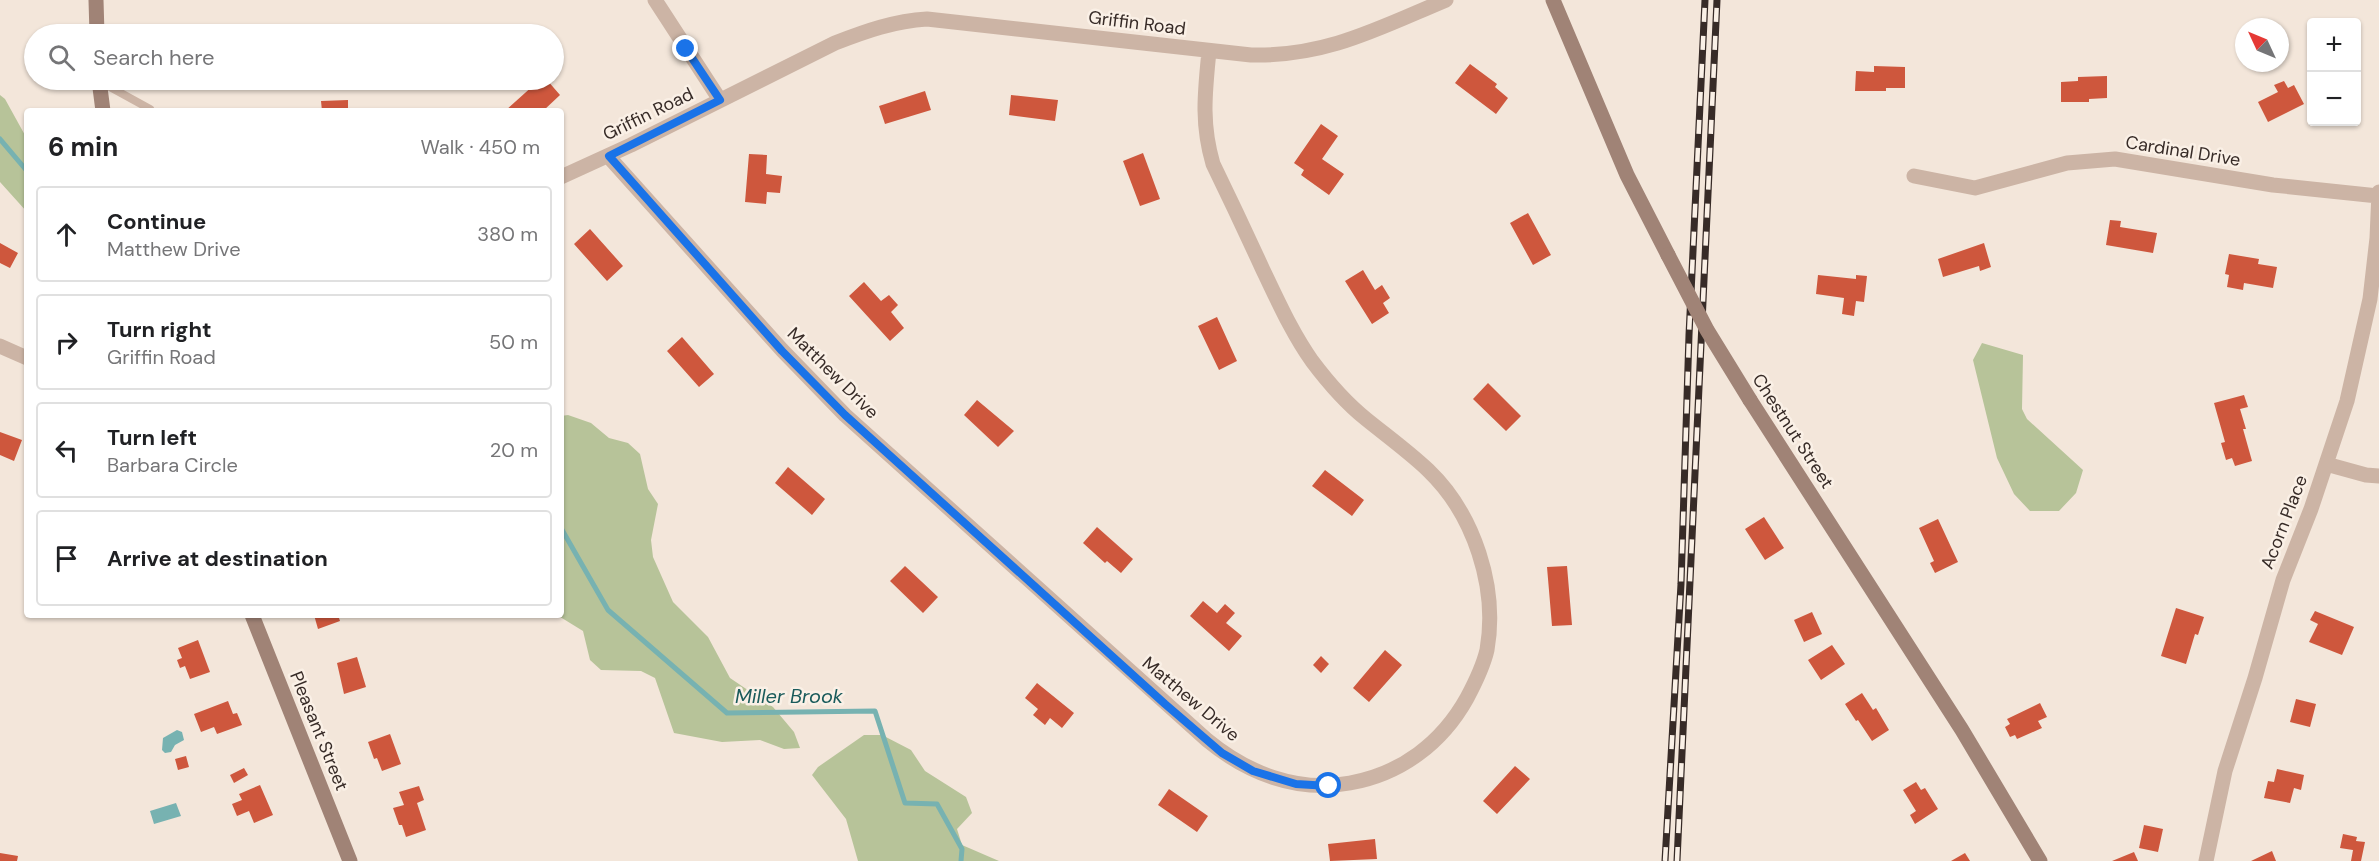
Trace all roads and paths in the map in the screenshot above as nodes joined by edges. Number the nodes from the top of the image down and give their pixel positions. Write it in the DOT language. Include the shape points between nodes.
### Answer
graph roads {
  1 [pos="96,0"];
  2 [pos="655,0"];
  3 [pos="1446,0"];
  4 [pos="1553,0"];
  5 [pos="97,24"];
  6 [pos="1209,51"];
  7 [pos="100,90"];
  8 [pos="117,90"];
  9 [pos="720,100"];
  10 [pos="103,108"];
  11 [pos="148,108"];
  12 [pos="609,156"];
  13 [pos="564,176"];
  14 [pos="1914,176"];
  15 [pos="2378,194"];
  16 [pos="0,346"];
  17 [pos="24,357"];
  18 [pos="2326,464"];
  19 [pos="2379,476"];
  20 [pos="253,618"];
  21 [pos="350,861"];
  22 [pos="2040,861"];
  23 [pos="2205,861"];
  1 -- 5 [label="main road"];
  2 -- 9 [label="street"];
  3 -- 6 [label="street, Griffin Road" via="1322,49 1277,56"];
  4 -- 22 [label="main road, Chestnut Street, bridge" via="1627,175 1707,330 1962,730"];
  6 -- 9 [label="street, Griffin Road" via="927,19 901,20 835,43"];
  6 -- 12 [label="street, Matthew Drive" via="1204,120 1213,164 1294,332 1337,390 1450,493 1465,518 1487,586 1486,651 1476,680 1450,723 1427,747 1396,769 1350,783 1315,786 1278,780 1222,753 845,415 782,351"];
  7 -- 10 [label="main road"];
  8 -- 11 [label="lane"];
  9 -- 12 [label="street, Griffin Road"];
  12 -- 13 [label="street, Griffin Road"];
  14 -- 15 [label="street, Cardinal Drive" via="1975,188 2067,163 2115,159 2273,185"];
  15 -- 18 [label="street, Acorn Place" via="2378,238 2370,299 2347,401"];
  16 -- 17 [label="street"];
  18 -- 19 [label="street"];
  18 -- 23 [label="street, Acorn Place" via="2283,580 2225,771"];
  20 -- 21 [label="main road, Pleasant Street"];
}
